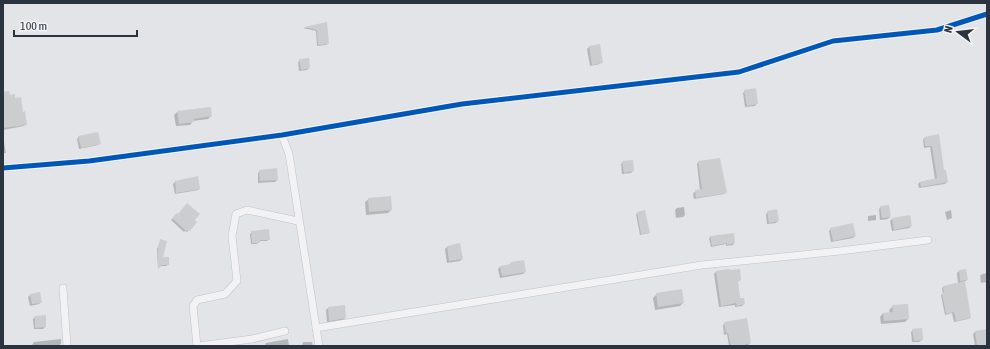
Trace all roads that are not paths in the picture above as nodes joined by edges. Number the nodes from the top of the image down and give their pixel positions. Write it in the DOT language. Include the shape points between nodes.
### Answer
graph roads {
  1 [pos="987,14"];
  2 [pos="282,135"];
  3 [pos="3,168"];
  4 [pos="298,221"];
  5 [pos="928,240"];
  6 [pos="63,288"];
  7 [pos="316,328"];
  8 [pos="285,331"];
  9 [pos="67,346"];
  10 [pos="198,346"];
  11 [pos="319,346"];
  1 -- 2 [label="street" via="937,30 833,41 739,72 462,104"];
  2 -- 3 [label="street" via="89,161"];
  2 -- 4 [label="street" via="288,154"];
  4 -- 7 [label="street"];
  4 -- 10 [label="street" via="247,210 236,214 232,236 236,281 225,294 197,300 193,306"];
  5 -- 7 [label="street" via="702,265"];
  6 -- 9 [label="street"];
  7 -- 11 [label="street"];
  8 -- 10 [label="street" via="252,339"];
}
